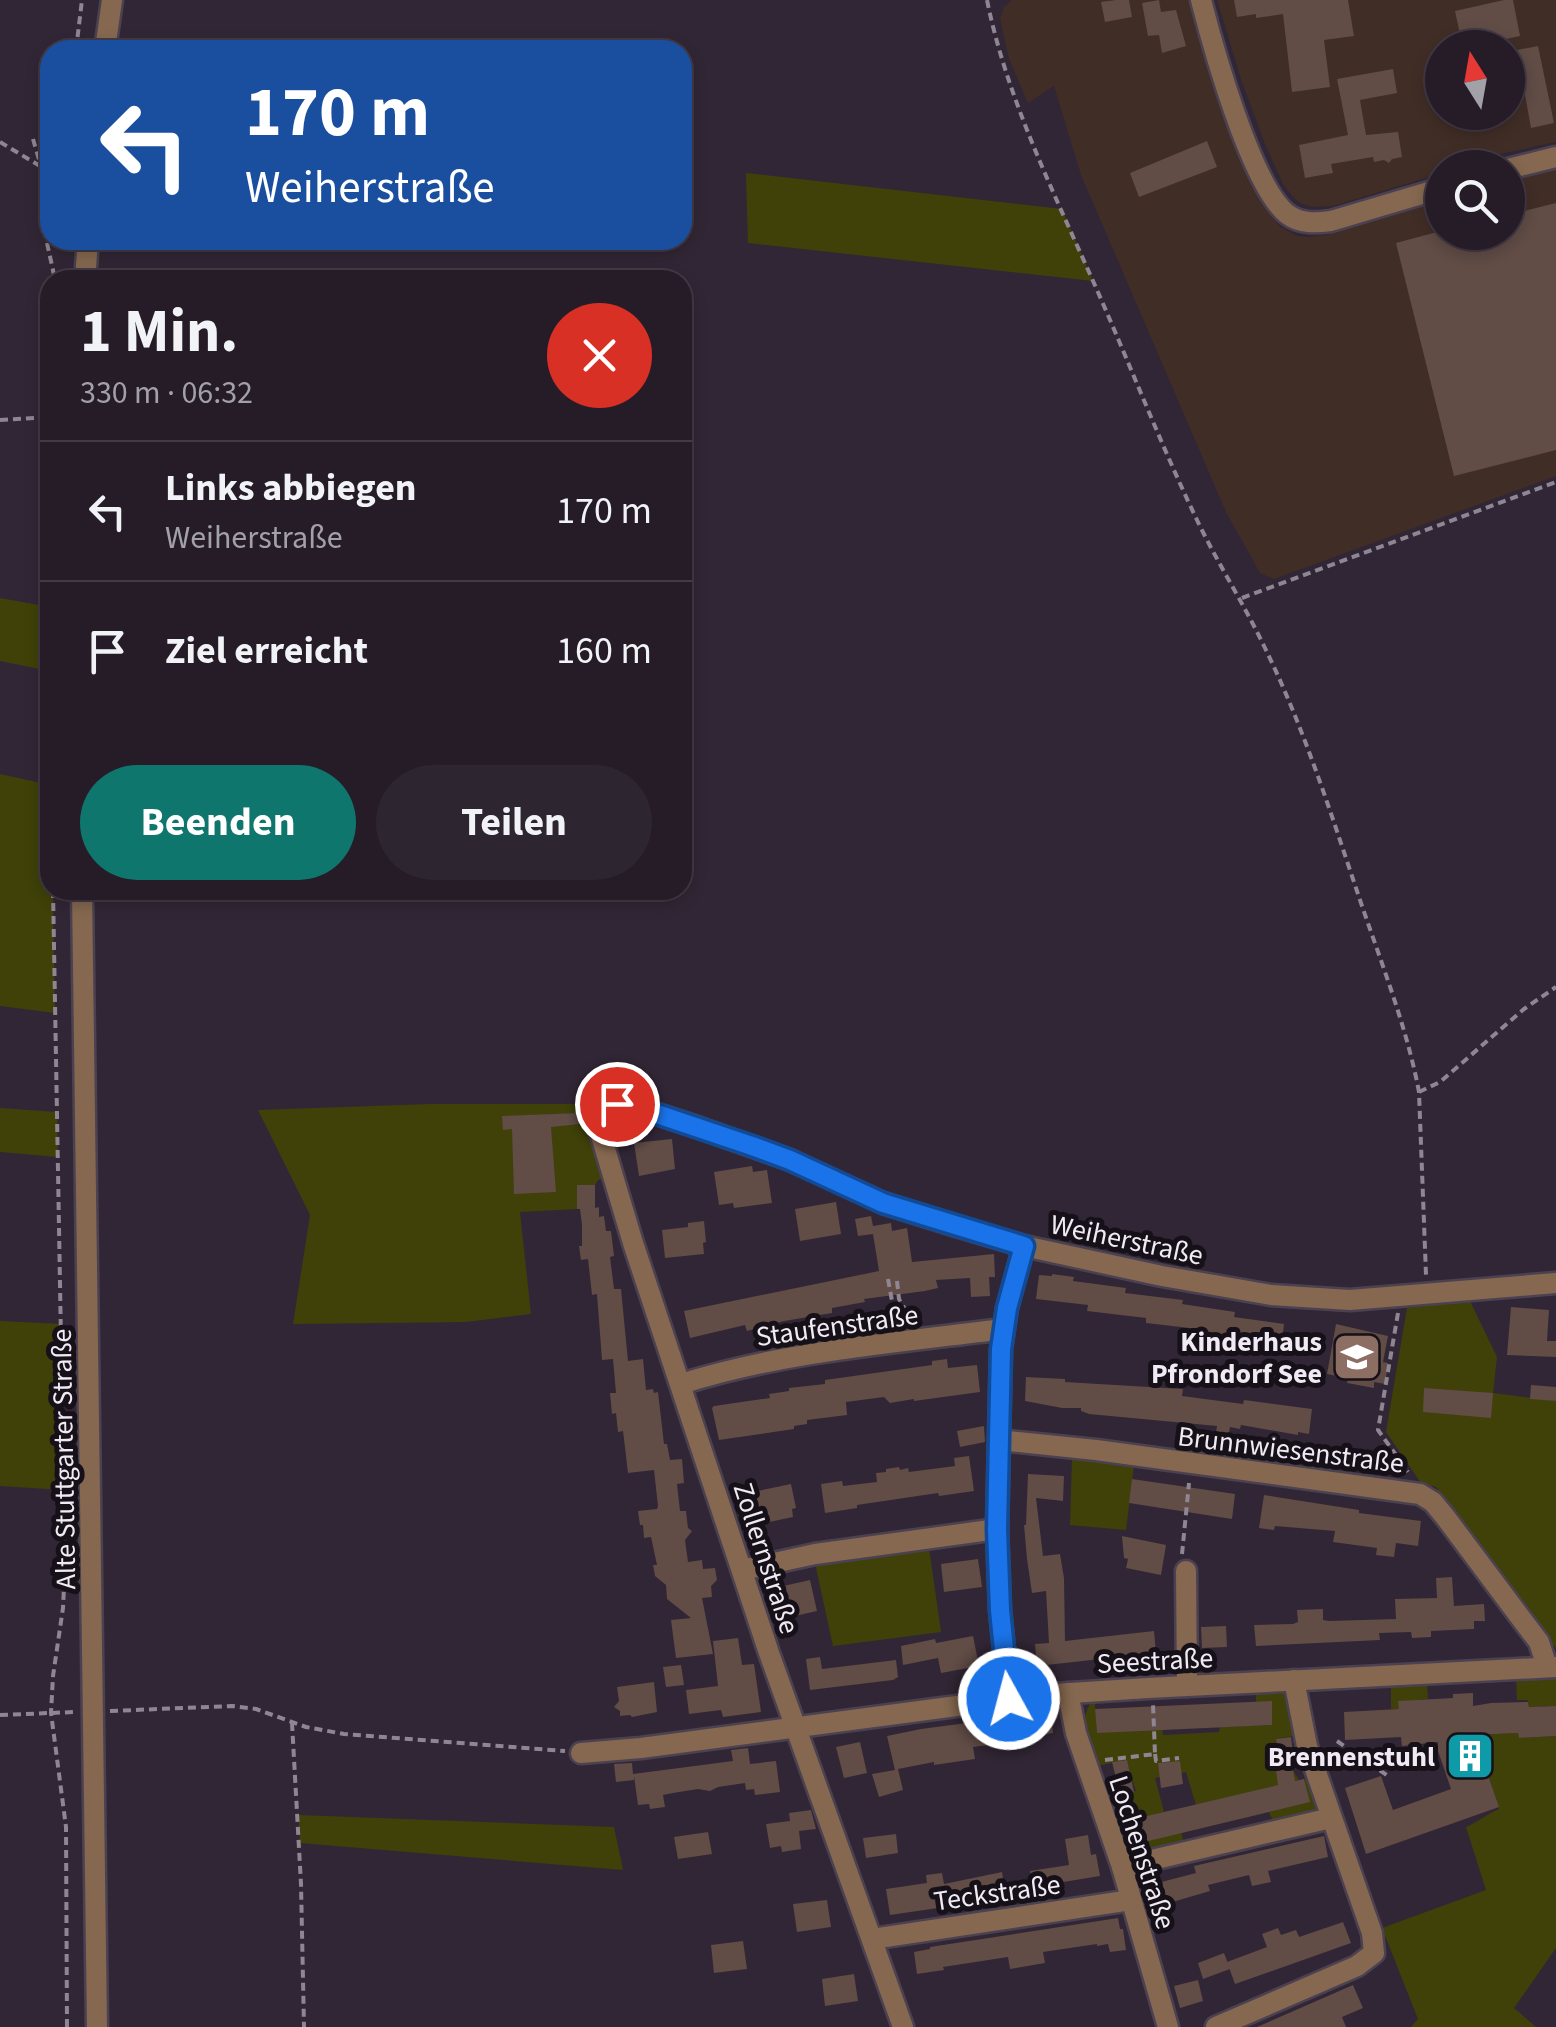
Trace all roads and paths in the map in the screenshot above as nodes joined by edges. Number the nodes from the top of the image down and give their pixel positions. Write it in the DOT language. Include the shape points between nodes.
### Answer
graph roads {
  1 [pos="82,0"];
  2 [pos="112,0"];
  3 [pos="987,0"];
  4 [pos="1201,0"];
  5 [pos="77,40"];
  6 [pos="106,40"];
  7 [pos="33,138"];
  8 [pos="0,142"];
  9 [pos="1556,157"];
  10 [pos="40,164"];
  11 [pos="1525,165"];
  12 [pos="40,167"];
  13 [pos="1425,193"];
  14 [pos="40,418"];
  15 [pos="0,420"];
  16 [pos="1556,482"];
  17 [pos="1240,599"];
  18 [pos="53,900"];
  19 [pos="82,900"];
  20 [pos="1556,987"];
  21 [pos="1419,1092"];
  22 [pos="591,1102"];
  23 [pos="1024,1246"];
  24 [pos="888,1278"];
  25 [pos="897,1281"];
  26 [pos="1556,1283"];
  27 [pos="1427,1293"];
  28 [pos="1399,1296"];
  29 [pos="1003,1329"];
  30 [pos="908,1341"];
  31 [pos="681,1384"];
  32 [pos="999,1440"];
  33 [pos="1191,1464"];
  34 [pos="1420,1494"];
  35 [pos="997,1529"];
  36 [pos="742,1570"];
  37 [pos="1186,1571"];
  38 [pos="1552,1667"];
  39 [pos="1294,1680"];
  40 [pos="1187,1686"];
  41 [pos="1152,1688"];
  42 [pos="1068,1693"];
  43 [pos="1009,1699"];
  44 [pos="93,1712"];
  45 [pos="51,1713"];
  46 [pos="0,1716"];
  47 [pos="292,1722"];
  48 [pos="796,1728"];
  49 [pos="1337,1740"];
  50 [pos="582,1752"];
  51 [pos="1155,1754"];
  52 [pos="1180,1758"];
  53 [pos="1085,1763"];
  54 [pos="1388,1776"];
  55 [pos="1332,1818"];
  56 [pos="1122,1866"];
  57 [pos="1131,1900"];
  58 [pos="872,1938"];
  59 [pos="67,2027"];
  60 [pos="97,2027"];
  61 [pos="304,2027"];
  62 [pos="903,2027"];
  63 [pos="1168,2027"];
  64 [pos="1216,2027"];
  1 -- 5 [label="path"];
  2 -- 6 [label="street"];
  3 -- 17 [label="path" via="1008,79 1062,209 1198,524"];
  4 -- 13 [label="street" via="1243,134 1263,180 1288,214 1331,221"];
  7 -- 10 [label="path"];
  8 -- 12 [label="path"];
  9 -- 11 [label="street"];
  14 -- 15 [label="path"];
  16 -- 17 [label="path"];
  17 -- 21 [label="path" via="1308,747"];
  18 -- 45 [label="path" via="65,1565"];
  19 -- 44 [label="street, Alte Stuttgarter Straße"];
  20 -- 21 [label="path"];
  21 -- 27 [label="path"];
  22 -- 23 [label="street, Weiherstraße" via="671,1118 790,1160 883,1203"];
  22 -- 31 [label="street, Zollernstraße"];
  23 -- 28 [label="street, Weiherstraße" via="1271,1295"];
  23 -- 29 [label="street"];
  24 -- 30 [label="path"];
  25 -- 30 [label="path" via="911,1318"];
  26 -- 27 [label="street, Weiherstraße"];
  27 -- 28 [label="street, Weiherstraße"];
  28 -- 34 [label="path" via="1378,1430"];
  29 -- 30 [label="street, Staufenstraße"];
  29 -- 32 [label="street"];
  30 -- 31 [label="street, Staufenstraße" via="765,1362"];
  31 -- 36 [label="street, Zollernstraße"];
  32 -- 33 [label="street, Brunnwiesenstraße"];
  32 -- 35 [label="street"];
  33 -- 34 [label="street, Brunnwiesenstraße"];
  33 -- 37 [label="path" via="1180,1563"];
  34 -- 38 [label="street, Brunnwiesenstraße" via="1446,1518"];
  35 -- 36 [label="street"];
  35 -- 43 [label="street"];
  36 -- 48 [label="street, Zollernstraße"];
  37 -- 40 [label="street"];
  38 -- 39 [label="street, Seestraße"];
  39 -- 40 [label="street, Seestraße"];
  39 -- 55 [label="street" via="1306,1743"];
  40 -- 41 [label="street, Seestraße"];
  41 -- 42 [label="street, Seestraße"];
  41 -- 51 [label="path"];
  42 -- 43 [label="street, Seestraße"];
  42 -- 53 [label="street, Lochenstraße"];
  43 -- 48 [label="street, Seestraße"];
  44 -- 45 [label="path"];
  44 -- 47 [label="path" via="232,1706"];
  44 -- 60 [label="street, Alte Stuttgarter Straße"];
  45 -- 46 [label="path"];
  45 -- 59 [label="path" via="66,1827"];
  47 -- 50 [label="path" via="344,1734"];
  47 -- 61 [label="path"];
  48 -- 50 [label="street, Seestraße"];
  48 -- 58 [label="street, Zollernstraße"];
  49 -- 54 [label="path"];
  51 -- 52 [label="path" via="1156,1761"];
  51 -- 53 [label="path"];
  53 -- 56 [label="street, Lochenstraße"];
  55 -- 56 [label="street"];
  55 -- 64 [label="street" via="1374,1954"];
  56 -- 57 [label="street, Lochenstraße"];
  57 -- 58 [label="street, Teckstraße"];
  57 -- 63 [label="street, Lochenstraße"];
  58 -- 62 [label="street, Zollernstraße"];
}
